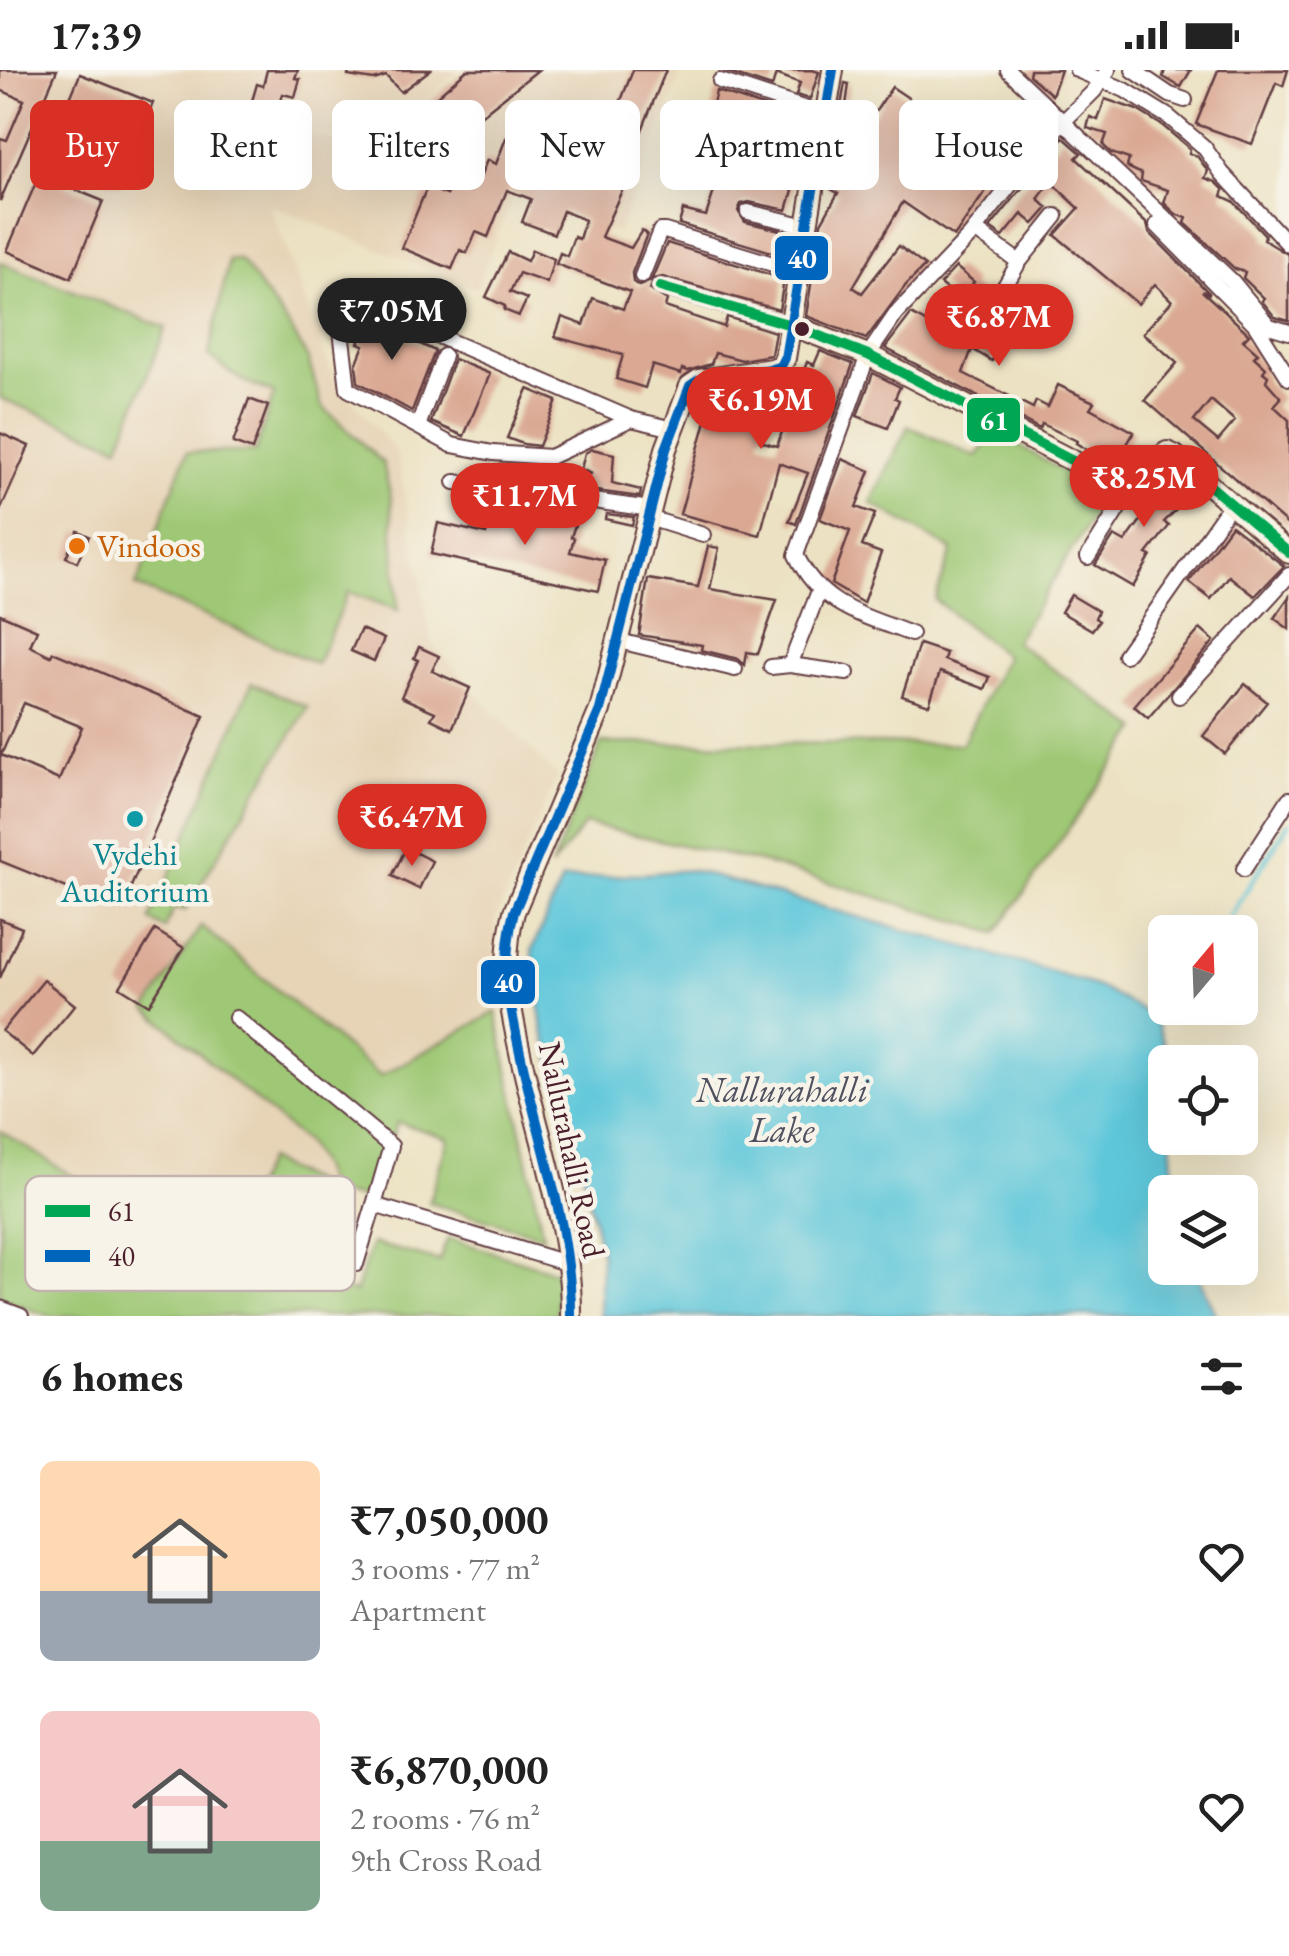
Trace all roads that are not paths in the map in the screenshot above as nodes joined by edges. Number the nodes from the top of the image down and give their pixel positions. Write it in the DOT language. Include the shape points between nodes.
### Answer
graph roads {
  1 [pos="832,70"];
  2 [pos="1008,70"];
  3 [pos="1076,70"];
  4 [pos="1133,70"];
  5 [pos="1105,76"];
  6 [pos="720,80"];
  7 [pos="780,100"];
  8 [pos="827,100"];
  9 [pos="1185,100"];
  10 [pos="1063,122"];
  11 [pos="813,190"];
  12 [pos="1142,210"];
  13 [pos="748,212"];
  14 [pos="1056,216"];
  15 [pos="807,226"];
  16 [pos="975,230"];
  17 [pos="1289,245"];
  18 [pos="1019,262"];
  19 [pos="799,272"];
  20 [pos="642,276"];
  21 [pos="660,288"];
  22 [pos="1002,291"];
  23 [pos="359,302"];
  24 [pos="338,313"];
  25 [pos="791,325"];
  26 [pos="1289,332"];
  27 [pos="868,355"];
  28 [pos="444,356"];
  29 [pos="1289,378"];
  30 [pos="631,419"];
  31 [pos="418,426"];
  32 [pos="674,430"];
  33 [pos="455,482"];
  34 [pos="1123,487"];
  35 [pos="1231,504"];
  36 [pos="650,513"];
  37 [pos="704,535"];
  38 [pos="1289,553"];
  39 [pos="1088,558"];
  40 [pos="1289,575"];
  41 [pos="819,592"];
  42 [pos="911,634"];
  43 [pos="619,641"];
  44 [pos="1124,655"];
  45 [pos="790,665"];
  46 [pos="771,667"];
  47 [pos="735,669"];
  48 [pos="846,673"];
  49 [pos="1180,696"];
  50 [pos="1289,800"];
  51 [pos="1244,869"];
  52 [pos="236,1018"];
  53 [pos="374,1205"];
  54 [pos="356,1264"];
  55 [pos="569,1264"];
  56 [pos="0,1308"];
  57 [pos="21,1316"];
  58 [pos="571,1316"];
  1 -- 8 [label="street"];
  2 -- 10 [label="street"];
  3 -- 5 [label="street"];
  4 -- 9 [label="street"];
  5 -- 10 [label="street"];
  5 -- 17 [label="street" via="1204,147"];
  6 -- 7 [label="street"];
  10 -- 16 [label="street"];
  10 -- 26 [label="street" via="1232,281 1269,326"];
  11 -- 15 [label="street"];
  12 -- 29 [label="street" via="1256,324"];
  13 -- 15 [label="street"];
  14 -- 18 [label="street"];
  15 -- 19 [label="street"];
  16 -- 18 [label="street"];
  16 -- 27 [label="street" via="896,314"];
  18 -- 22 [label="street"];
  19 -- 20 [label="street" via="665,230"];
  19 -- 25 [label="street"];
  21 -- 25 [label="street"];
  23 -- 30 [label="street"];
  24 -- 31 [label="street" via="348,389"];
  25 -- 27 [label="street"];
  25 -- 32 [label="street, Nallurahalli Road" via="781,366 699,380 690,386"];
  27 -- 34 [label="street"];
  27 -- 41 [label="street" via="796,554"];
  28 -- 31 [label="street"];
  30 -- 31 [label="street" via="550,457 452,444"];
  30 -- 32 [label="street"];
  32 -- 36 [label="street, Nallurahalli Road"];
  33 -- 36 [label="street"];
  34 -- 35 [label="street" via="1167,452"];
  34 -- 39 [label="street" via="1118,509"];
  35 -- 38 [label="street"];
  35 -- 44 [label="street"];
  36 -- 37 [label="street"];
  36 -- 43 [label="street, Nallurahalli Road"];
  40 -- 49 [label="street"];
  41 -- 42 [label="street"];
  41 -- 45 [label="street"];
  43 -- 47 [label="street"];
  43 -- 55 [label="street, Nallurahalli Road" via="600,710 506,942 507,994"];
  45 -- 46 [label="street"];
  45 -- 48 [label="street"];
  50 -- 51 [label="street"];
  52 -- 53 [label="street" via="392,1146"];
  53 -- 54 [label="street"];
  53 -- 55 [label="street"];
  55 -- 58 [label="street, Nallurahalli Road"];
  56 -- 57 [label="street"];
}
